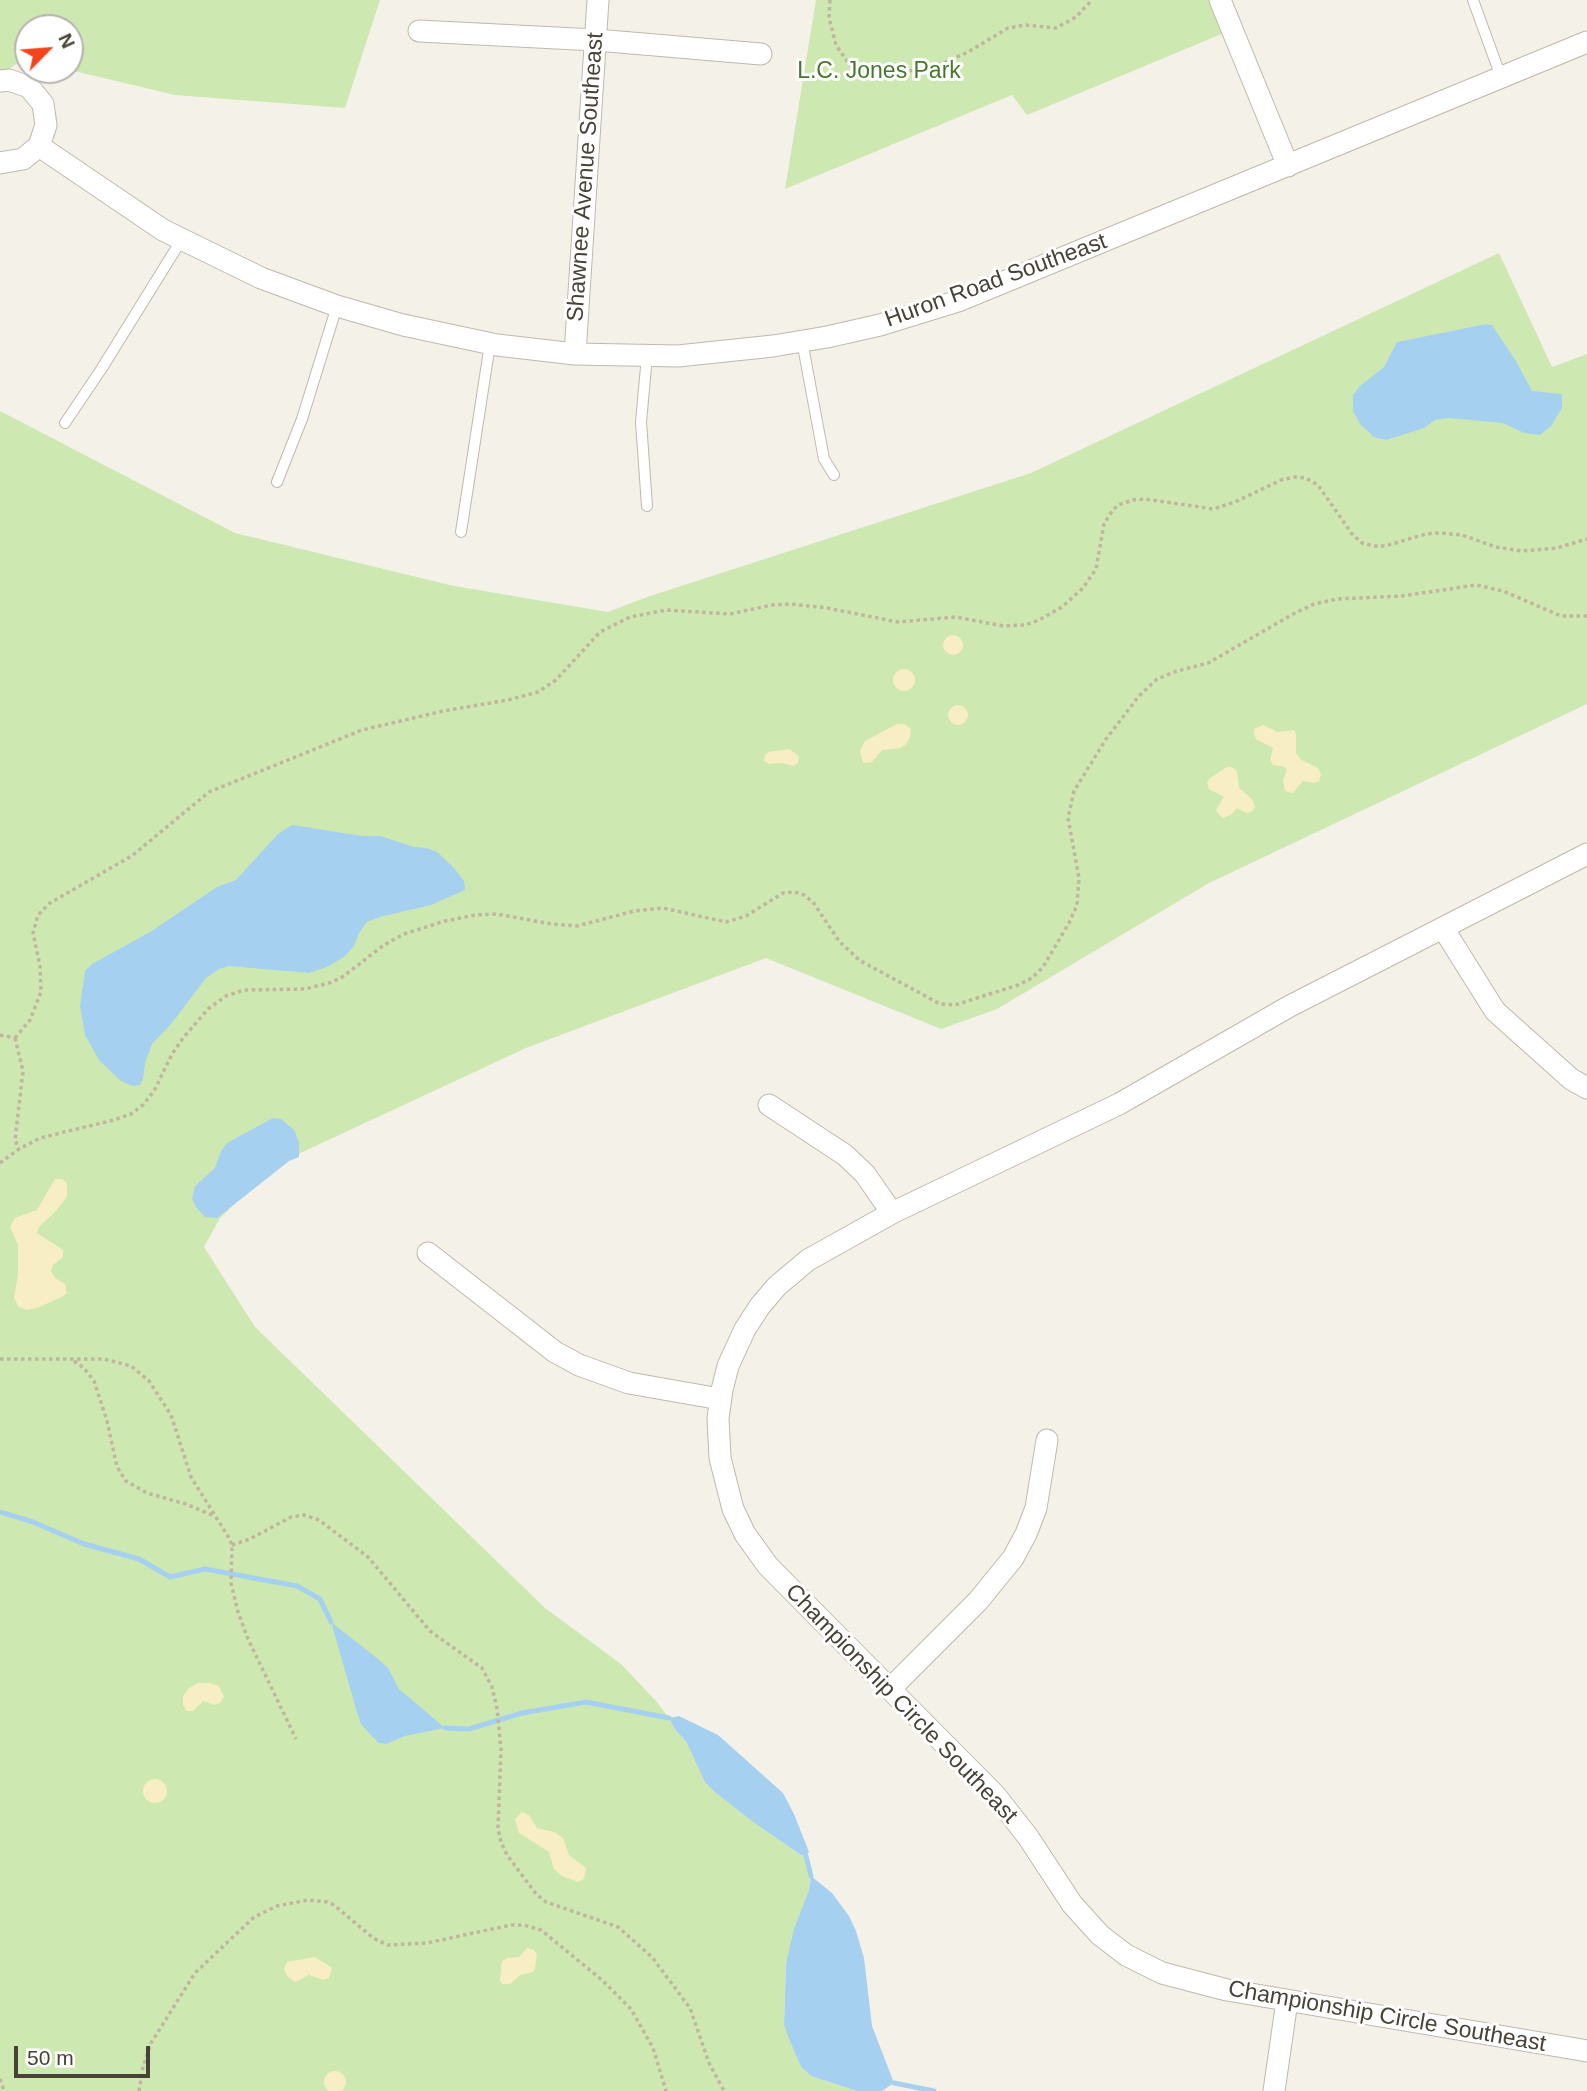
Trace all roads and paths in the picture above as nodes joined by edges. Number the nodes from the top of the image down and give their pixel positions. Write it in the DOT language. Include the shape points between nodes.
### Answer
graph roads {
  1 [pos="598,0"];
  2 [pos="830,0"];
  3 [pos="1092,0"];
  4 [pos="1220,0"];
  5 [pos="1473,0"];
  6 [pos="419,31"];
  7 [pos="596,40"];
  8 [pos="1587,42"];
  9 [pos="761,54"];
  10 [pos="1501,78"];
  11 [pos="0,81"];
  12 [pos="39,146"];
  13 [pos="0,164"];
  14 [pos="1288,166"];
  15 [pos="182,240"];
  16 [pos="337,306"];
  17 [pos="802,341"];
  18 [pos="490,344"];
  19 [pos="575,354"];
  20 [pos="648,356"];
  21 [pos="65,423"];
  22 [pos="834,475"];
  23 [pos="277,482"];
  24 [pos="647,506"];
  25 [pos="461,532"];
  26 [pos="1587,539"];
  27 [pos="1587,616"];
  28 [pos="1587,854"];
  29 [pos="1443,928"];
  30 [pos="0,1035"];
  31 [pos="15,1038"];
  32 [pos="1587,1088"];
  33 [pos="769,1105"];
  34 [pos="19,1149"];
  35 [pos="0,1163"];
  36 [pos="892,1213"];
  37 [pos="428,1253"];
  38 [pos="0,1359"];
  39 [pos="72,1360"];
  40 [pos="720,1399"];
  41 [pos="1047,1440"];
  42 [pos="214,1516"];
  43 [pos="232,1545"];
  44 [pos="891,1688"];
  45 [pos="296,1739"];
  46 [pos="1287,2001"];
  47 [pos="1587,2051"];
  48 [pos="0,2079"];
  49 [pos="4,2091"];
  50 [pos="139,2091"];
  51 [pos="666,2091"];
  52 [pos="724,2091"];
  53 [pos="1274,2091"];
  1 -- 7 [label="street, Shawnee Avenue Southeast"];
  2 -- 3 [label="path" via="836,45 858,71 881,75 946,62 1008,28 1056,28"];
  4 -- 14 [label="street"];
  5 -- 10 [label="lane"];
  6 -- 7 [label="street"];
  7 -- 9 [label="street"];
  7 -- 19 [label="street, Shawnee Avenue Southeast"];
  8 -- 10 [label="street, Huron Road Southeast"];
  10 -- 14 [label="street, Huron Road Southeast"];
  11 -- 12 [label="street" via="29,87 43,104 46,125"];
  12 -- 13 [label="street" via="23,159"];
  12 -- 15 [label="street, Huron Road Southeast"];
  14 -- 17 [label="street, Huron Road Southeast" via="958,301 880,325"];
  15 -- 16 [label="street, Huron Road Southeast" via="261,278"];
  15 -- 21 [label="lane"];
  16 -- 18 [label="street, Huron Road Southeast"];
  16 -- 23 [label="lane"];
  17 -- 20 [label="street, Huron Road Southeast" via="719,353"];
  17 -- 22 [label="lane" via="824,459"];
  18 -- 19 [label="street, Huron Road Southeast"];
  18 -- 25 [label="lane"];
  19 -- 20 [label="street, Huron Road Southeast"];
  20 -- 24 [label="lane" via="641,422"];
  26 -- 31 [label="path" via="1522,551 1440,533 1373,547 1352,534 1318,485 1295,477 1213,509 1145,499 1118,505 1104,524 1096,569 1083,588 1062,607 1025,625 1003,626 956,617 898,622 782,604 730,614 666,610 630,617 600,632 556,680 538,692 362,730 209,792 133,855 37,915 33,933 41,992 30,1020"];
  27 -- 34 [label="path" via="1561,615 1476,585 1415,595 1337,599 1295,613 1208,663 1157,679 1107,739 1074,791 1068,818 1079,878 1077,905 1043,967 1018,985 955,1005 940,1004 859,960 813,902 795,892 783,893 746,916 726,922 663,908 577,926 475,915 404,934 329,983 304,989 251,989 226,996 201,1015 183,1038 143,1105 123,1117 50,1135"];
  28 -- 29 [label="street, Championship Circle Southeast"];
  29 -- 32 [label="street" via="1495,1011"];
  29 -- 36 [label="street, Championship Circle Southeast" via="1290,1006 1119,1104"];
  30 -- 31 [label="path"];
  31 -- 34 [label="path" via="23,1071 15,1140"];
  33 -- 36 [label="street" via="845,1155 865,1174"];
  34 -- 35 [label="path"];
  36 -- 40 [label="street, Championship Circle Southeast" via="808,1260 777,1286 745,1329"];
  37 -- 40 [label="street" via="555,1352 579,1365 629,1383"];
  38 -- 39 [label="path"];
  39 -- 42 [label="path" via="94,1381 117,1467 126,1481"];
  39 -- 42 [label="path" via="104,1359 140,1371 171,1415 191,1477"];
  40 -- 44 [label="street, Championship Circle Southeast" via="720,1458 733,1509 745,1534 786,1586"];
  41 -- 44 [label="street" via="1036,1508 1013,1558 978,1601"];
  42 -- 43 [label="path"];
  43 -- 45 [label="path" via="231,1583 248,1639"];
  43 -- 52 [label="path" via="279,1522 311,1516 373,1563 430,1631 482,1668 497,1708 498,1828 508,1855 546,1902 618,1927 652,1957 690,2007"];
  44 -- 46 [label="street, Championship Circle Southeast" via="996,1796 1072,1904 1100,1935 1162,1973"];
  46 -- 47 [label="street, Championship Circle Southeast"];
  46 -- 53 [label="street"];
  48 -- 49 [label="path"];
  50 -- 51 [label="path" via="151,2043 195,1973 254,1917 277,1906 313,1900 334,1905 373,1938 394,1946 511,1925 541,1930 624,2001 653,2048"];
}
